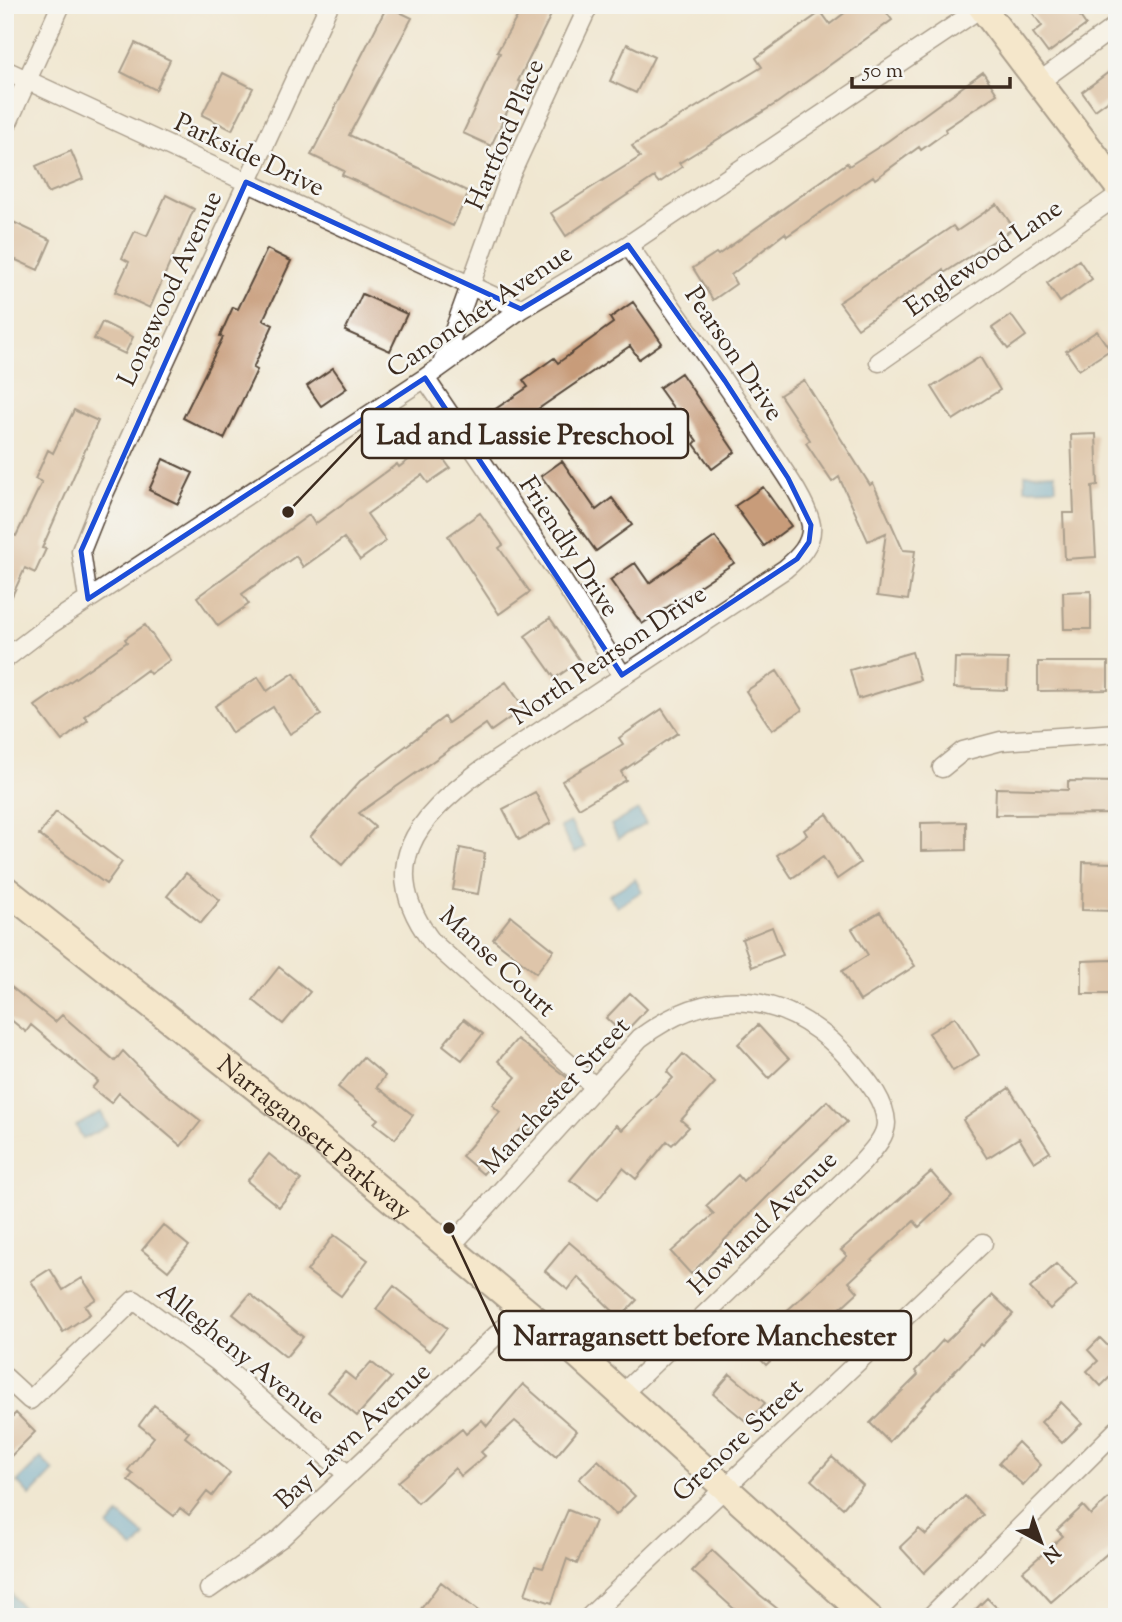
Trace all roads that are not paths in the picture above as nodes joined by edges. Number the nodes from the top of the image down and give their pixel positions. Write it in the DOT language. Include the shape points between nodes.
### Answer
graph roads {
  1 [pos="61,5"];
  2 [pos="329,5"];
  3 [pos="589,5"];
  4 [pos="981,6"];
  5 [pos="1117,25"];
  6 [pos="5,70"];
  7 [pos="28,80"];
  8 [pos="1039,82"];
  9 [pos="5,129"];
  10 [pos="246,182"];
  11 [pos="1117,185"];
  12 [pos="1117,196"];
  13 [pos="628,245"];
  14 [pos="472,285"];
  15 [pos="521,309"];
  16 [pos="879,362"];
  17 [pos="442,364"];
  18 [pos="425,378"];
  19 [pos="795,492"];
  20 [pos="88,599"];
  21 [pos="5,659"];
  22 [pos="622,675"];
  23 [pos="1117,733"];
  24 [pos="942,768"];
  25 [pos="408,853"];
  26 [pos="5,889"];
  27 [pos="595,1087"];
  28 [pos="876,1145"];
  29 [pos="983,1243"];
  30 [pos="450,1247"];
  31 [pos="523,1310"];
  32 [pos="5,1377"];
  33 [pos="622,1394"];
  34 [pos="1117,1430"];
  35 [pos="348,1475"];
  36 [pos="726,1485"];
  37 [pos="209,1589"];
  38 [pos="589,1617"];
  39 [pos="868,1617"];
  40 [pos="930,1617"];
  1 -- 7 [label="street"];
  2 -- 10 [label="street, Longwood Avenue"];
  3 -- 14 [label="street, Hartford Place" via="509,178"];
  4 -- 8 [label="street"];
  4 -- 13 [label="street, Canonchet Avenue"];
  5 -- 8 [label="street"];
  6 -- 7 [label="street, Parkside Drive"];
  7 -- 9 [label="street"];
  7 -- 10 [label="street, Parkside Drive"];
  8 -- 11 [label="street"];
  10 -- 14 [label="street, Parkside Drive"];
  10 -- 20 [label="street, Longwood Avenue" via="81,551"];
  12 -- 16 [label="street, Englewood Lane"];
  13 -- 15 [label="street, Canonchet Avenue"];
  13 -- 19 [label="street, Pearson Drive" via="725,381"];
  14 -- 15 [label="street"];
  14 -- 17 [label="street, Hartford Place"];
  15 -- 17 [label="street, Canonchet Avenue"];
  17 -- 18 [label="street, Canonchet Avenue"];
  18 -- 20 [label="street, Canonchet Avenue"];
  18 -- 22 [label="street, Friendly Drive"];
  19 -- 22 [label="street, North Pearson Drive" via="811,525 809,542 797,559"];
  20 -- 21 [label="street, Canonchet Avenue"];
  22 -- 25 [label="street, North Pearson Drive" via="437,804"];
  23 -- 24 [label="street" via="1001,741 962,751"];
  25 -- 27 [label="street, Manse Court" via="409,901 416,921 432,942"];
  26 -- 30 [label="street, Narragansett Parkway"];
  27 -- 28 [label="street, Manchester Street" via="640,1038 666,1019 695,1007 735,1001 777,1007 807,1022 833,1043 869,1082 886,1126"];
  27 -- 30 [label="street, Manchester Street"];
  28 -- 33 [label="street, Howland Avenue"];
  29 -- 36 [label="street, Grenore Street"];
  30 -- 31 [label="street, Narragansett Parkway"];
  31 -- 33 [label="street, Narragansett Parkway"];
  31 -- 35 [label="street, Bay Lawn Avenue"];
  32 -- 35 [label="street, Allegheny Avenue" via="30,1400 134,1300 218,1362"];
  33 -- 36 [label="street, Narragansett Parkway"];
  34 -- 40 [label="street"];
  35 -- 37 [label="street, Bay Lawn Avenue" via="281,1538"];
  36 -- 38 [label="street, Grenore Street"];
  36 -- 39 [label="street, Narragansett Parkway"];
}
